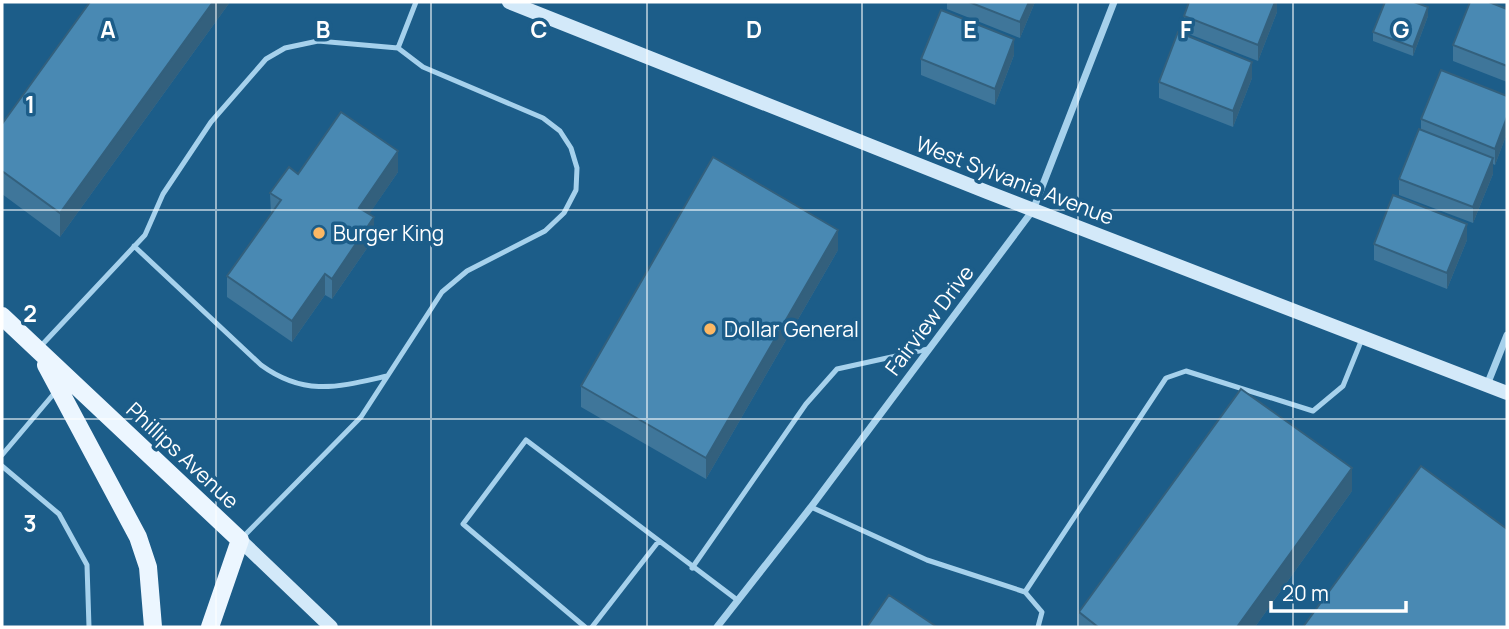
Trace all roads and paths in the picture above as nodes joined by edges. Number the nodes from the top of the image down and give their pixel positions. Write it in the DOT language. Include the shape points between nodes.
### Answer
graph roads {
  1 [pos="416,2"];
  2 [pos="509,2"];
  3 [pos="1114,2"];
  4 [pos="398,48"];
  5 [pos="1034,210"];
  6 [pos="134,246"];
  7 [pos="2,316"];
  8 [pos="1507,335"];
  9 [pos="1363,336"];
  10 [pos="929,349"];
  11 [pos="38,350"];
  12 [pos="387,376"];
  13 [pos="1487,385"];
  14 [pos="59,388"];
  15 [pos="1507,393"];
  16 [pos="2,455"];
  17 [pos="2,466"];
  18 [pos="811,507"];
  19 [pos="240,540"];
  20 [pos="658,542"];
  21 [pos="692,568"];
  22 [pos="1026,592"];
  23 [pos="736,599"];
  24 [pos="89,627"];
  25 [pos="153,627"];
  26 [pos="210,627"];
  27 [pos="331,627"];
  28 [pos="585,627"];
  29 [pos="592,627"];
  30 [pos="716,627"];
  31 [pos="1038,627"];
  1 -- 4 [label="lane"];
  2 -- 5 [label="main road, West Sylvania Avenue"];
  3 -- 5 [label="street, Fairview Drive"];
  4 -- 6 [label="lane" via="318,41 285,48 266,59 211,122 163,194 145,235"];
  4 -- 12 [label="lane" via="423,67 543,118 560,131 577,168 576,190 564,213 545,231 467,271 442,292"];
  5 -- 9 [label="main road, West Sylvania Avenue"];
  5 -- 10 [label="street, Fairview Drive"];
  6 -- 11 [label="lane"];
  6 -- 12 [label="lane" via="280,379 332,388"];
  7 -- 11 [label="main road, Phillips Avenue"];
  8 -- 13 [label="street"];
  9 -- 13 [label="main road, West Sylvania Avenue"];
  9 -- 22 [label="lane" via="1343,386 1313,411 1186,371 1166,378"];
  10 -- 18 [label="street, Fairview Drive"];
  10 -- 21 [label="lane" via="837,369 806,404"];
  11 -- 14 [label="main road"];
  11 -- 19 [label="main road, Phillips Avenue"];
  12 -- 19 [label="lane" via="361,416"];
  13 -- 15 [label="main road, West Sylvania Avenue"];
  14 -- 16 [label="lane"];
  14 -- 25 [label="main road" via="138,537 148,567"];
  17 -- 24 [label="lane" via="59,514 87,565"];
  18 -- 22 [label="lane" via="927,560"];
  18 -- 23 [label="street, Fairview Drive"];
  19 -- 26 [label="main road"];
  19 -- 27 [label="main road, Phillips Avenue"];
  20 -- 21 [label="lane"];
  20 -- 28 [label="lane" via="526,440 463,524"];
  20 -- 29 [label="lane"];
  21 -- 23 [label="lane"];
  22 -- 31 [label="lane" via="1042,612"];
  23 -- 30 [label="street, Fairview Drive"];
}
